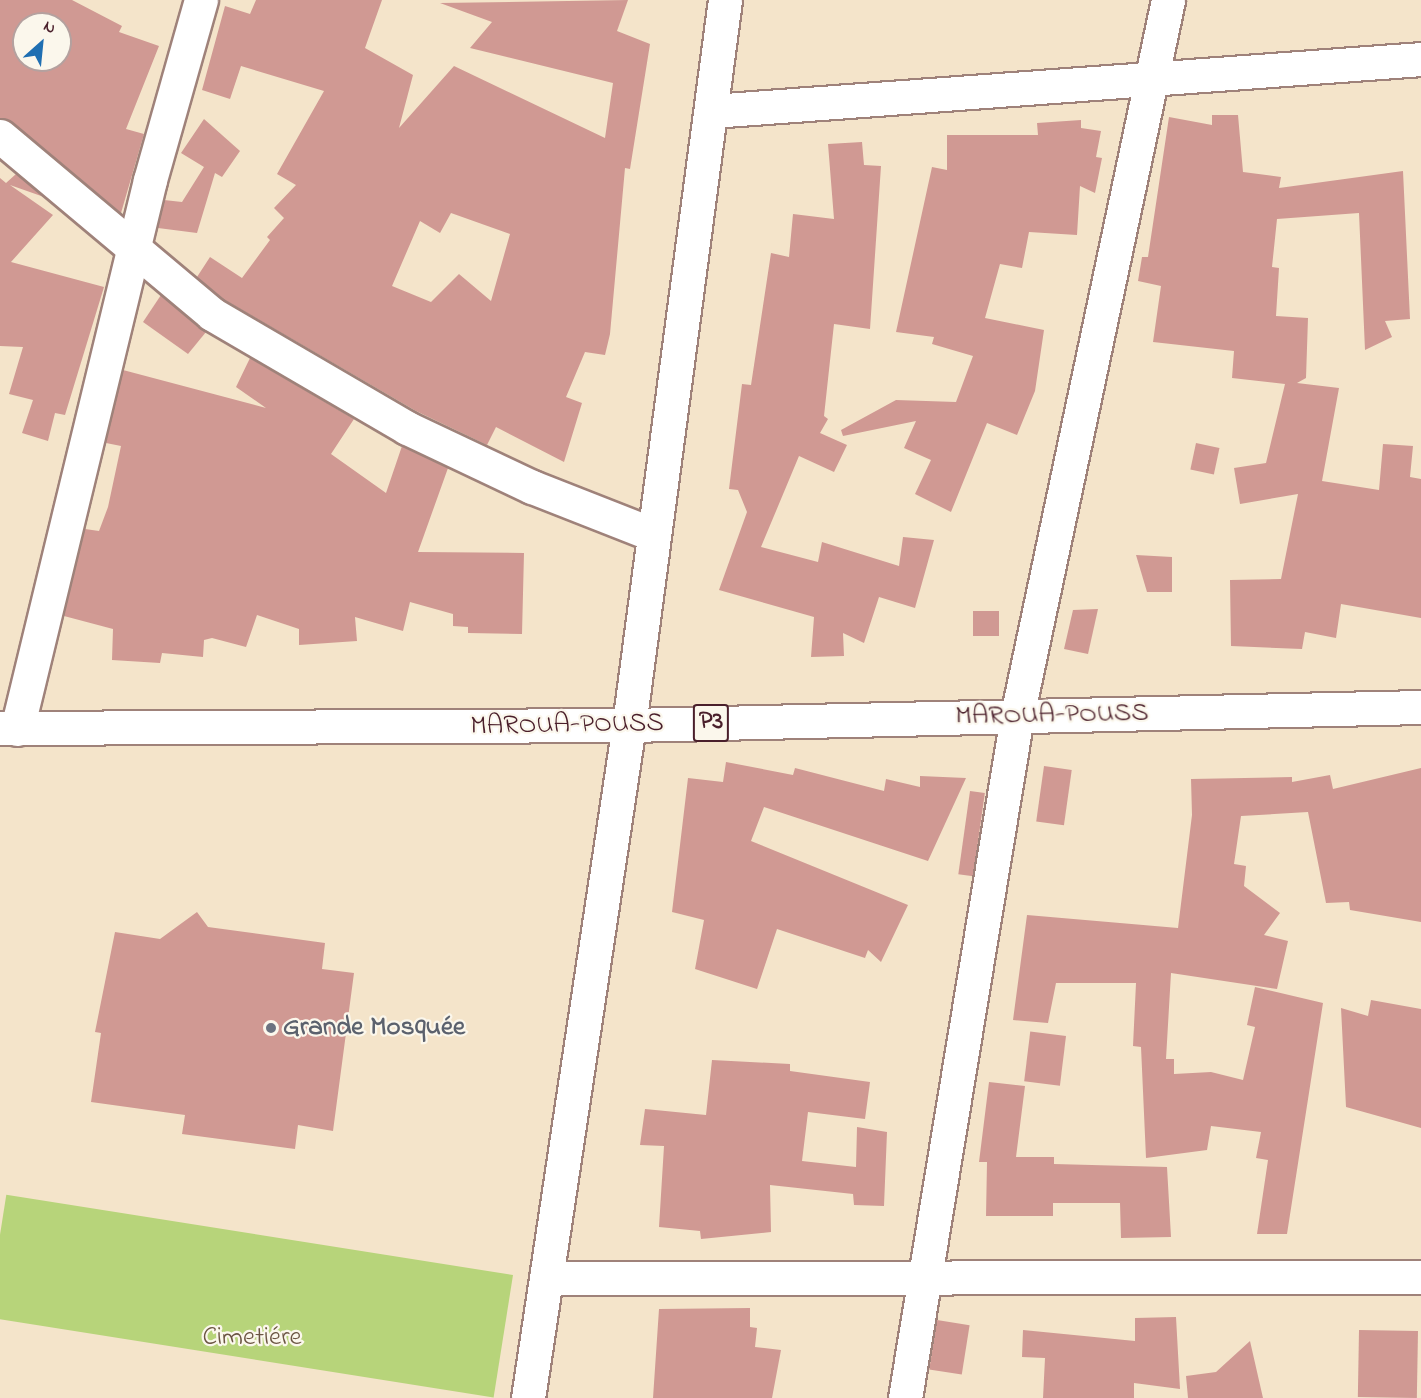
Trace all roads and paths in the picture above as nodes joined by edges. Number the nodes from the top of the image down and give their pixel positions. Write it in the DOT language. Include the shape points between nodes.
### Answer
graph roads {
  1 [pos="201,0"];
  2 [pos="725,0"];
  3 [pos="1168,0"];
  4 [pos="1421,59"];
  5 [pos="1149,79"];
  6 [pos="712,111"];
  7 [pos="0,136"];
  8 [pos="132,250"];
  9 [pos="652,534"];
  10 [pos="1421,707"];
  11 [pos="1017,716"];
  12 [pos="630,724"];
  13 [pos="9,729"];
  14 [pos="928,1277"];
  15 [pos="1421,1277"];
  16 [pos="546,1278"];
  17 [pos="528,1398"];
  18 [pos="905,1398"];
  1 -- 8 [label="street"];
  2 -- 6 [label="street"];
  3 -- 5 [label="street"];
  4 -- 5 [label="street"];
  5 -- 6 [label="street"];
  5 -- 11 [label="street"];
  6 -- 9 [label="street"];
  7 -- 8 [label="street"];
  8 -- 9 [label="street" via="212,314 390,419 532,487"];
  8 -- 13 [label="street"];
  9 -- 12 [label="street"];
  10 -- 11 [label="street, MAROUA-POUSS / P3"];
  11 -- 12 [label="street, MAROUA-POUSS / P3"];
  11 -- 14 [label="street"];
  12 -- 13 [label="street, MAROUA-POUSS / P3"];
  12 -- 16 [label="street"];
  14 -- 15 [label="street"];
  14 -- 16 [label="street"];
  14 -- 18 [label="street"];
  16 -- 17 [label="street"];
}
